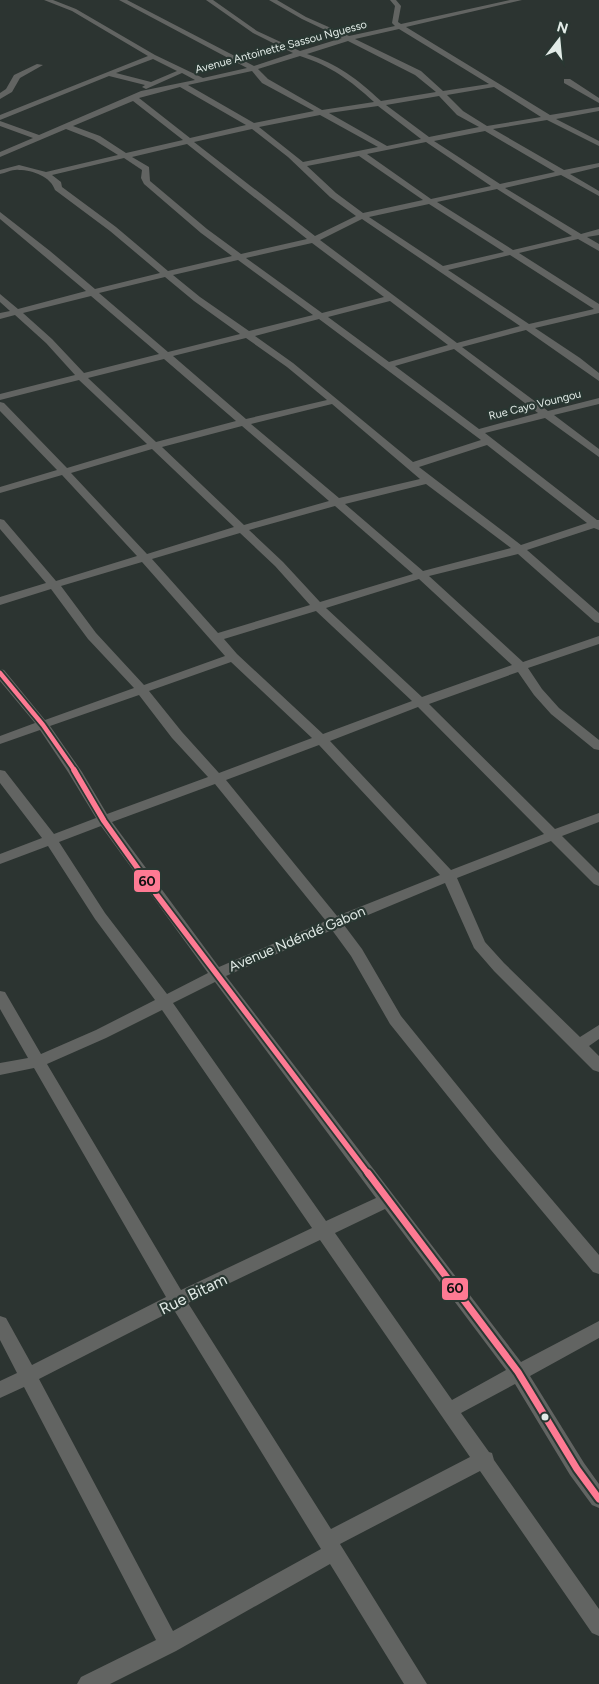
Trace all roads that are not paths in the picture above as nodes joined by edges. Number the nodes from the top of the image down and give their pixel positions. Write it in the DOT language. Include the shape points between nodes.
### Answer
graph roads {
  1 [pos="48,0"];
  2 [pos="122,0"];
  3 [pos="209,0"];
  4 [pos="272,0"];
  5 [pos="393,0"];
  6 [pos="492,0"];
  7 [pos="519,0"];
  8 [pos="504,4"];
  9 [pos="401,27"];
  10 [pos="349,38"];
  11 [pos="298,53"];
  12 [pos="153,56"];
  13 [pos="39,65"];
  14 [pos="253,68"];
  15 [pos="182,71"];
  16 [pos="108,73"];
  17 [pos="202,80"];
  18 [pos="567,80"];
  19 [pos="150,84"];
  20 [pos="182,85"];
  21 [pos="496,85"];
  22 [pos="441,95"];
  23 [pos="0,97"];
  24 [pos="136,97"];
  25 [pos="599,101"];
  26 [pos="379,103"];
  27 [pos="599,109"];
  28 [pos="320,112"];
  29 [pos="0,118"];
  30 [pos="549,118"];
  31 [pos="0,123"];
  32 [pos="253,126"];
  33 [pos="67,127"];
  34 [pos="488,128"];
  35 [pos="40,138"];
  36 [pos="189,140"];
  37 [pos="428,140"];
  38 [pos="599,144"];
  39 [pos="387,149"];
  40 [pos="2,154"];
  41 [pos="361,154"];
  42 [pos="127,156"];
  43 [pos="302,165"];
  44 [pos="599,165"];
  45 [pos="19,167"];
  46 [pos="0,172"];
  47 [pos="561,173"];
  48 [pos="46,174"];
  49 [pos="499,187"];
  50 [pos="599,194"];
  51 [pos="431,202"];
  52 [pos="0,215"];
  53 [pos="362,216"];
  54 [pos="599,232"];
  55 [pos="580,236"];
  56 [pos="314,240"];
  57 [pos="599,248"];
  58 [pos="511,252"];
  59 [pos="239,258"];
  60 [pos="441,269"];
  61 [pos="167,275"];
  62 [pos="93,293"];
  63 [pos="0,297"];
  64 [pos="392,298"];
  65 [pos="599,309"];
  66 [pos="18,312"];
  67 [pos="0,316"];
  68 [pos="322,316"];
  69 [pos="527,327"];
  70 [pos="246,335"];
  71 [pos="456,346"];
  72 [pos="164,356"];
  73 [pos="388,365"];
  74 [pos="81,376"];
  75 [pos="599,378"];
  76 [pos="0,397"];
  77 [pos="334,402"];
  78 [pos="599,402"];
  79 [pos="0,405"];
  80 [pos="546,414"];
  81 [pos="244,423"];
  82 [pos="477,432"];
  83 [pos="489,441"];
  84 [pos="156,446"];
  85 [pos="599,454"];
  86 [pos="410,466"];
  87 [pos="65,472"];
  88 [pos="428,480"];
  89 [pos="0,490"];
  90 [pos="336,503"];
  91 [pos="0,522"];
  92 [pos="598,525"];
  93 [pos="242,529"];
  94 [pos="519,550"];
  95 [pos="144,558"];
  96 [pos="421,575"];
  97 [pos="53,584"];
  98 [pos="0,601"];
  99 [pos="317,606"];
  100 [pos="599,619"];
  101 [pos="215,638"];
  102 [pos="599,640"];
  103 [pos="232,658"];
  104 [pos="520,666"];
  105 [pos="0,672"];
  106 [pos="142,690"];
  107 [pos="421,703"];
  108 [pos="43,725"];
  109 [pos="0,740"];
  110 [pos="322,740"];
  111 [pos="599,746"];
  112 [pos="0,774"];
  113 [pos="218,779"];
  114 [pos="599,818"];
  115 [pos="104,821"];
  116 [pos="555,836"];
  117 [pos="51,840"];
  118 [pos="0,859"];
  119 [pos="450,877"];
  120 [pos="599,881"];
  121 [pos="335,922"];
  122 [pos="217,974"];
  123 [pos="0,996"];
  124 [pos="164,1000"];
  125 [pos="599,1032"];
  126 [pos="580,1045"];
  127 [pos="39,1061"];
  128 [pos="599,1066"];
  129 [pos="0,1069"];
  130 [pos="387,1200"];
  131 [pos="325,1231"];
  132 [pos="599,1267"];
  133 [pos="177,1300"];
  134 [pos="0,1324"];
  135 [pos="599,1329"];
  136 [pos="518,1372"];
  137 [pos="29,1376"];
  138 [pos="0,1390"];
  139 [pos="450,1410"];
  140 [pos="485,1459"];
  141 [pos="599,1498"];
  142 [pos="330,1546"];
  143 [pos="599,1626"];
  144 [pos="168,1644"];
  145 [pos="88,1684"];
  146 [pos="416,1684"];
  1 -- 12 [label="street" via="74,10"];
  2 -- 14 [label="street"];
  3 -- 11 [label="street" via="255,32"];
  4 -- 10 [label="street"];
  5 -- 9 [label="street" via="398,9 396,23"];
  6 -- 8 [label="street"];
  7 -- 8 [label="street, Avenue Antoinette Sassou Nguesso"];
  8 -- 9 [label="street, Avenue Antoinette Sassou Nguesso"];
  9 -- 10 [label="street, Avenue Antoinette Sassou Nguesso"];
  9 -- 21 [label="street"];
  10 -- 11 [label="street, Avenue Antoinette Sassou Nguesso"];
  10 -- 22 [label="street" via="418,73"];
  11 -- 14 [label="street, Avenue Antoinette Sassou Nguesso"];
  11 -- 26 [label="street" via="352,78"];
  12 -- 15 [label="street"];
  12 -- 16 [label="street"];
  13 -- 23 [label="street" via="16,77 9,90"];
  14 -- 17 [label="street, Avenue Antoinette Sassou Nguesso"];
  14 -- 28 [label="street" via="265,81"];
  15 -- 17 [label="street"];
  15 -- 19 [label="street"];
  16 -- 19 [label="street"];
  16 -- 29 [label="street"];
  17 -- 20 [label="street, Avenue Antoinette Sassou Nguesso"];
  18 -- 25 [label="street"];
  19 -- 24 [label="street"];
  20 -- 24 [label="street, Avenue Antoinette Sassou Nguesso"];
  20 -- 32 [label="street"];
  21 -- 22 [label="street"];
  21 -- 30 [label="street"];
  22 -- 26 [label="street"];
  22 -- 34 [label="street" via="460,113"];
  24 -- 33 [label="street, Avenue Antoinette Sassou Nguesso"];
  24 -- 36 [label="street" via="161,121"];
  26 -- 28 [label="street"];
  26 -- 37 [label="street"];
  27 -- 30 [label="street"];
  28 -- 32 [label="street"];
  28 -- 39 [label="street"];
  30 -- 34 [label="street"];
  30 -- 38 [label="street"];
  31 -- 35 [label="street"];
  32 -- 36 [label="street"];
  32 -- 43 [label="street"];
  33 -- 35 [label="street, Avenue Antoinette Sassou Nguesso"];
  33 -- 42 [label="street" via="92,135"];
  34 -- 37 [label="street"];
  34 -- 47 [label="street"];
  35 -- 40 [label="street, Avenue Antoinette Sassou Nguesso"];
  36 -- 42 [label="street"];
  36 -- 56 [label="street"];
  37 -- 39 [label="street"];
  37 -- 49 [label="street"];
  39 -- 41 [label="street"];
  40 -- 45 [label="street"];
  41 -- 43 [label="street"];
  41 -- 51 [label="street"];
  42 -- 48 [label="street"];
  42 -- 59 [label="street" via="146,169 147,182"];
  43 -- 53 [label="street" via="333,195"];
  44 -- 47 [label="street"];
  45 -- 46 [label="street"];
  45 -- 48 [label="street"];
  47 -- 49 [label="street"];
  47 -- 50 [label="street"];
  48 -- 61 [label="street" via="58,184 58,188"];
  49 -- 51 [label="street"];
  49 -- 55 [label="street"];
  51 -- 53 [label="street"];
  51 -- 58 [label="street"];
  52 -- 62 [label="street"];
  53 -- 56 [label="street"];
  53 -- 60 [label="street"];
  54 -- 55 [label="street"];
  55 -- 57 [label="street"];
  55 -- 58 [label="street"];
  56 -- 59 [label="street"];
  56 -- 64 [label="street"];
  58 -- 60 [label="street"];
  58 -- 65 [label="street"];
  59 -- 61 [label="street"];
  59 -- 68 [label="street"];
  60 -- 69 [label="street"];
  61 -- 62 [label="street"];
  61 -- 70 [label="street"];
  62 -- 66 [label="street"];
  62 -- 72 [label="street"];
  63 -- 66 [label="street"];
  64 -- 68 [label="street"];
  64 -- 71 [label="street"];
  65 -- 69 [label="street"];
  66 -- 67 [label="street"];
  66 -- 74 [label="street"];
  68 -- 70 [label="street"];
  68 -- 73 [label="street"];
  69 -- 71 [label="street"];
  69 -- 75 [label="street"];
  70 -- 72 [label="street"];
  70 -- 77 [label="street" via="290,365"];
  71 -- 73 [label="street"];
  71 -- 80 [label="street"];
  72 -- 74 [label="street"];
  72 -- 81 [label="street"];
  73 -- 82 [label="street"];
  74 -- 76 [label="street"];
  74 -- 84 [label="street"];
  77 -- 81 [label="street"];
  77 -- 86 [label="street"];
  78 -- 80 [label="street, Rue Cayo Voungou"];
  79 -- 87 [label="street"];
  80 -- 82 [label="street, Rue Cayo Voungou"];
  80 -- 85 [label="street"];
  81 -- 84 [label="street"];
  81 -- 90 [label="street"];
  82 -- 83 [label="street"];
  83 -- 86 [label="street"];
  83 -- 92 [label="street"];
  84 -- 87 [label="street"];
  84 -- 93 [label="street"];
  86 -- 88 [label="street"];
  87 -- 89 [label="street"];
  87 -- 95 [label="street"];
  88 -- 90 [label="street"];
  88 -- 94 [label="street"];
  90 -- 93 [label="street"];
  90 -- 96 [label="street"];
  91 -- 97 [label="street"];
  92 -- 94 [label="street"];
  93 -- 95 [label="street"];
  93 -- 99 [label="street"];
  94 -- 96 [label="street"];
  94 -- 100 [label="street"];
  95 -- 97 [label="street"];
  95 -- 101 [label="street"];
  96 -- 99 [label="street"];
  96 -- 104 [label="street"];
  97 -- 98 [label="street"];
  97 -- 106 [label="street" via="92,636"];
  99 -- 101 [label="street"];
  99 -- 107 [label="street"];
  101 -- 103 [label="street"];
  102 -- 104 [label="street"];
  103 -- 106 [label="street"];
  103 -- 110 [label="street"];
  104 -- 107 [label="street"];
  104 -- 111 [label="street" via="555,711"];
  105 -- 108 [label="street"];
  106 -- 108 [label="street"];
  106 -- 113 [label="street" via="177,735"];
  107 -- 110 [label="street"];
  107 -- 116 [label="street"];
  108 -- 109 [label="street"];
  108 -- 115 [label="street"];
  110 -- 113 [label="street"];
  110 -- 119 [label="street"];
  112 -- 117 [label="street"];
  113 -- 115 [label="street"];
  113 -- 121 [label="street"];
  114 -- 116 [label="street, Avenue Ndéndé Gabon"];
  115 -- 117 [label="street"];
  115 -- 122 [label="street"];
  116 -- 119 [label="street, Avenue Ndéndé Gabon"];
  116 -- 120 [label="street"];
  117 -- 118 [label="street"];
  117 -- 124 [label="street" via="100,916"];
  119 -- 121 [label="street, Avenue Ndéndé Gabon"];
  119 -- 126 [label="street" via="479,944"];
  121 -- 122 [label="street, Avenue Ndéndé Gabon"];
  121 -- 132 [label="street" via="357,953 395,1020"];
  122 -- 124 [label="street, Avenue Ndéndé Gabon"];
  122 -- 130 [label="street"];
  123 -- 127 [label="street"];
  124 -- 127 [label="street, Avenue Ndéndé Gabon" via="101,1034"];
  124 -- 131 [label="street"];
  125 -- 126 [label="street"];
  126 -- 128 [label="street"];
  127 -- 129 [label="street, Avenue Ndéndé Gabon"];
  127 -- 133 [label="street"];
  130 -- 131 [label="street, Rue Bitam"];
  130 -- 136 [label="street"];
  131 -- 133 [label="street, Rue Bitam"];
  131 -- 139 [label="street"];
  133 -- 137 [label="street, Rue Bitam"];
  133 -- 142 [label="street"];
  134 -- 137 [label="street"];
  135 -- 136 [label="street"];
  136 -- 139 [label="street"];
  136 -- 141 [label="street" via="577,1469"];
  137 -- 138 [label="street, Rue Bitam"];
  137 -- 144 [label="street"];
  139 -- 140 [label="street"];
  140 -- 142 [label="street"];
  140 -- 143 [label="street"];
  142 -- 144 [label="street"];
  142 -- 146 [label="street"];
  144 -- 145 [label="street"];
}
